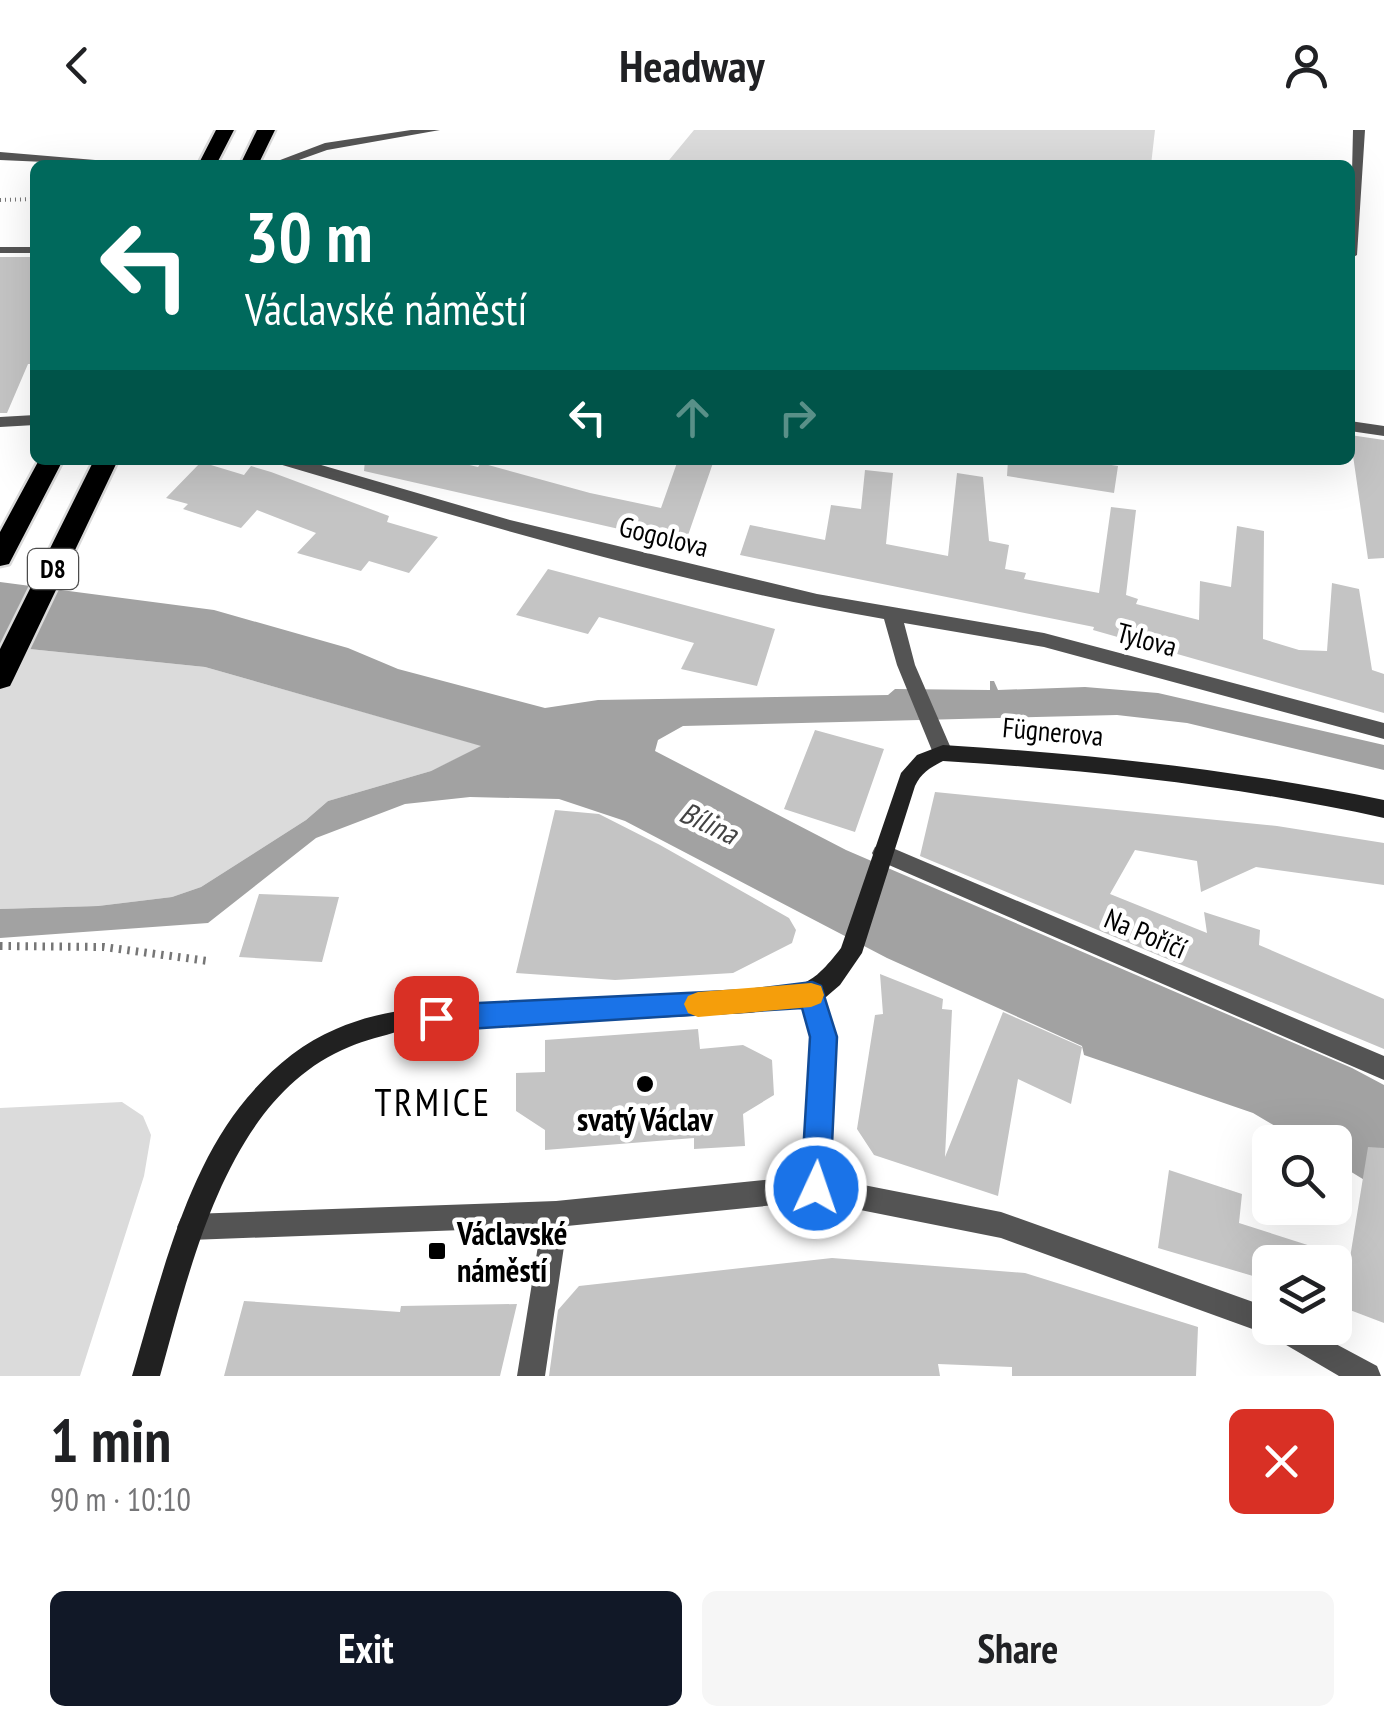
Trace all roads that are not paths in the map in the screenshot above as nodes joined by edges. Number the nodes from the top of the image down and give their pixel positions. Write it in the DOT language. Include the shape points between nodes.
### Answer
graph roads {
  1 [pos="203,130"];
  2 [pos="225,130"];
  3 [pos="266,130"];
  4 [pos="434,130"];
  5 [pos="1359,130"];
  6 [pos="0,156"];
  7 [pos="48,160"];
  8 [pos="195,160"];
  9 [pos="210,160"];
  10 [pos="251,160"];
  11 [pos="287,160"];
  12 [pos="1355,186"];
  13 [pos="0,250"];
  14 [pos="30,250"];
  15 [pos="30,420"];
  16 [pos="0,422"];
  17 [pos="1355,427"];
  18 [pos="1384,431"];
  19 [pos="48,465"];
  20 [pos="104,465"];
  21 [pos="302,465"];
  22 [pos="0,557"];
  23 [pos="893,616"];
  24 [pos="0,678"];
  25 [pos="1384,731"];
  26 [pos="944,754"];
  27 [pos="1384,809"];
  28 [pos="883,852"];
  29 [pos="812,995"];
  30 [pos="1384,1068"];
  31 [pos="816,1188"];
  32 [pos="556,1214"];
  33 [pos="190,1227"];
  34 [pos="1252,1316"];
  35 [pos="1311,1345"];
  36 [pos="146,1376"];
  37 [pos="531,1376"];
  38 [pos="1368,1376"];
  1 -- 8 [label="highway"];
  2 -- 9 [label="highway"];
  3 -- 10 [label="highway"];
  4 -- 11 [label="street" via="324,147"];
  5 -- 12 [label="street"];
  6 -- 7 [label="street"];
  13 -- 14 [label="lane"];
  15 -- 16 [label="street"];
  17 -- 18 [label="street"];
  19 -- 22 [label="highway, D8"];
  20 -- 24 [label="highway, D8"];
  21 -- 23 [label="street, Gogolova" via="509,526"];
  23 -- 25 [label="street, Tylova" via="1044,640"];
  23 -- 26 [label="street"];
  26 -- 27 [label="main road, Fügnerova" via="1160,771"];
  26 -- 28 [label="main road" via="925,759 910,774"];
  28 -- 29 [label="main road" via="851,954"];
  28 -- 30 [label="street, Na Poříčí"];
  29 -- 31 [label="street" via="824,1037"];
  29 -- 33 [label="main road" via="362,1026 290,1066 251,1111"];
  31 -- 32 [label="street"];
  31 -- 34 [label="street" via="1001,1225"];
  32 -- 33 [label="street"];
  32 -- 37 [label="street"];
  33 -- 36 [label="main road"];
  35 -- 38 [label="street"];
}
